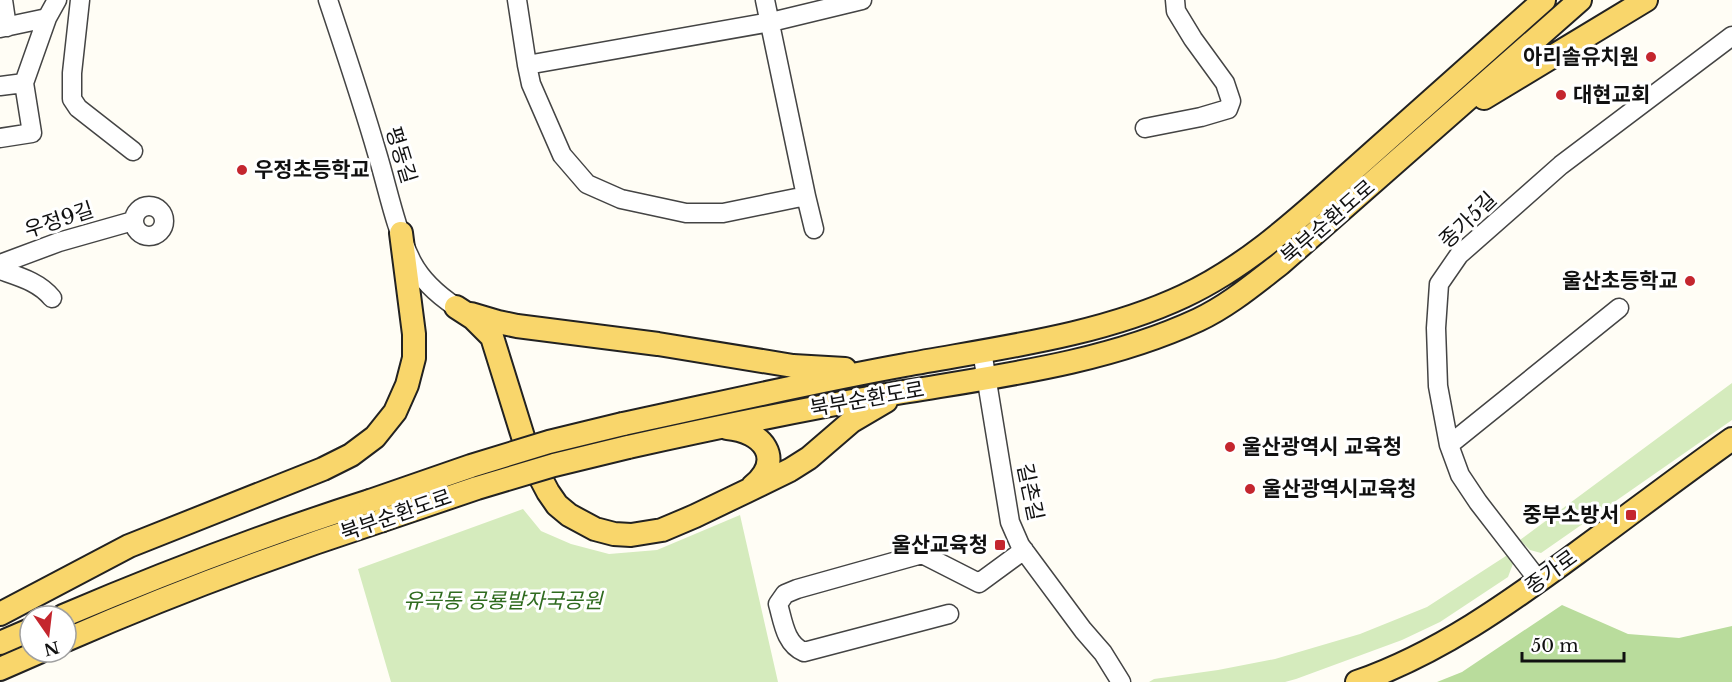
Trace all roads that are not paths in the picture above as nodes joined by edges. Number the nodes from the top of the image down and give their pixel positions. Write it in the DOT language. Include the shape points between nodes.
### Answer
graph roads {
  1 [pos="3,0"];
  2 [pos="57,0"];
  3 [pos="80,0"];
  4 [pos="328,0"];
  5 [pos="517,0"];
  6 [pos="765,0"];
  7 [pos="862,0"];
  8 [pos="1175,0"];
  9 [pos="1531,0"];
  10 [pos="1544,0"];
  11 [pos="1580,0"];
  12 [pos="1646,0"];
  13 [pos="47,18"];
  14 [pos="771,22"];
  15 [pos="1513,27"];
  16 [pos="3,28"];
  17 [pos="1732,36"];
  18 [pos="526,65"];
  19 [pos="24,83"];
  20 [pos="0,86"];
  21 [pos="1145,128"];
  22 [pos="1430,132"];
  23 [pos="0,138"];
  24 [pos="133,151"];
  25 [pos="806,196"];
  26 [pos="133,221"];
  27 [pos="814,229"];
  28 [pos="401,233"];
  29 [pos="0,264"];
  30 [pos="0,270"];
  31 [pos="52,298"];
  32 [pos="456,307"];
  33 [pos="1618,308"];
  34 [pos="982,351"];
  35 [pos="883,369"];
  36 [pos="987,378"];
  37 [pos="910,391"];
  38 [pos="716,428"];
  39 [pos="1732,439"];
  40 [pos="1449,445"];
  41 [pos="747,491"];
  42 [pos="375,511"];
  43 [pos="1024,550"];
  44 [pos="1539,581"];
  45 [pos="78,610"];
  46 [pos="0,614"];
  47 [pos="949,614"];
  48 [pos="18,635"];
  49 [pos="78,635"];
  50 [pos="0,643"];
  51 [pos="18,661"];
  52 [pos="0,669"];
  53 [pos="1121,682"];
  54 [pos="1357,682"];
  1 -- 16 [label="street"];
  2 -- 13 [label="street"];
  3 -- 24 [label="street" via="72,99"];
  4 -- 28 [label="street, 평동길"];
  5 -- 18 [label="street"];
  6 -- 14 [label="street"];
  7 -- 14 [label="street"];
  8 -- 21 [label="street" via="1176,11 1225,83 1232,101 1228,109"];
  9 -- 15 [label="main road"];
  10 -- 15 [label="main road, 북부순환도로"];
  11 -- 22 [label="main road, 북부순환도로"];
  12 -- 22 [label="main road"];
  13 -- 16 [label="street"];
  13 -- 19 [label="street"];
  14 -- 18 [label="street"];
  14 -- 25 [label="street"];
  15 -- 34 [label="main road, 북부순환도로" via="1316,202 1227,271 1144,312 1087,329"];
  17 -- 40 [label="street, 종가5길" via="1561,165 1459,255 1438,284 1438,386"];
  18 -- 25 [label="street" via="562,155 587,184 621,199 686,213 723,213"];
  19 -- 20 [label="street"];
  19 -- 23 [label="street" via="32,133"];
  22 -- 36 [label="main road, 북부순환도로" via="1280,264 1200,319 1152,339 1093,356"];
  25 -- 27 [label="street"];
  26 -- 29 [label="street, 우정9길"];
  28 -- 32 [label="street, 평동길" via="425,282"];
  28 -- 46 [label="main road" via="414,358 395,412 375,437 323,469 129,546"];
  30 -- 31 [label="street" via="37,284"];
  32 -- 35 [label="main road" via="478,317 517,326 793,366"];
  32 -- 41 [label="main road" via="492,337 529,456 548,492 568,515 614,534 647,533 678,524"];
  33 -- 40 [label="street"];
  34 -- 35 [label="main road, 북부순환도로"];
  34 -- 36 [label="street, 길촌길"];
  35 -- 42 [label="main road, 북부순환도로, bridge" via="549,442 493,459"];
  36 -- 37 [label="main road, 북부순환도로"];
  36 -- 43 [label="street, 길촌길" via="1010,522"];
  37 -- 38 [label="main road, 북부순환도로"];
  37 -- 41 [label="main road" via="866,411 809,458"];
  38 -- 41 [label="main road" via="745,431 766,448 765,474"];
  38 -- 42 [label="main road, 북부순환도로, bridge"];
  39 -- 44 [label="main road, 종가로"];
  40 -- 44 [label="street, 종가5길" via="1460,475"];
  42 -- 45 [label="main road, 북부순환도로" via="264,536"];
  42 -- 49 [label="main road, 북부순환도로" via="271,558"];
  43 -- 47 [label="street" via="979,583 956,578 922,554 797,589 784,594 778,604 789,641 804,652"];
  43 -- 53 [label="street, 길촌길"];
  44 -- 54 [label="main road, 종가로" via="1473,626 1421,655"];
  48 -- 50 [label="main road"];
  51 -- 52 [label="main road"];
}
